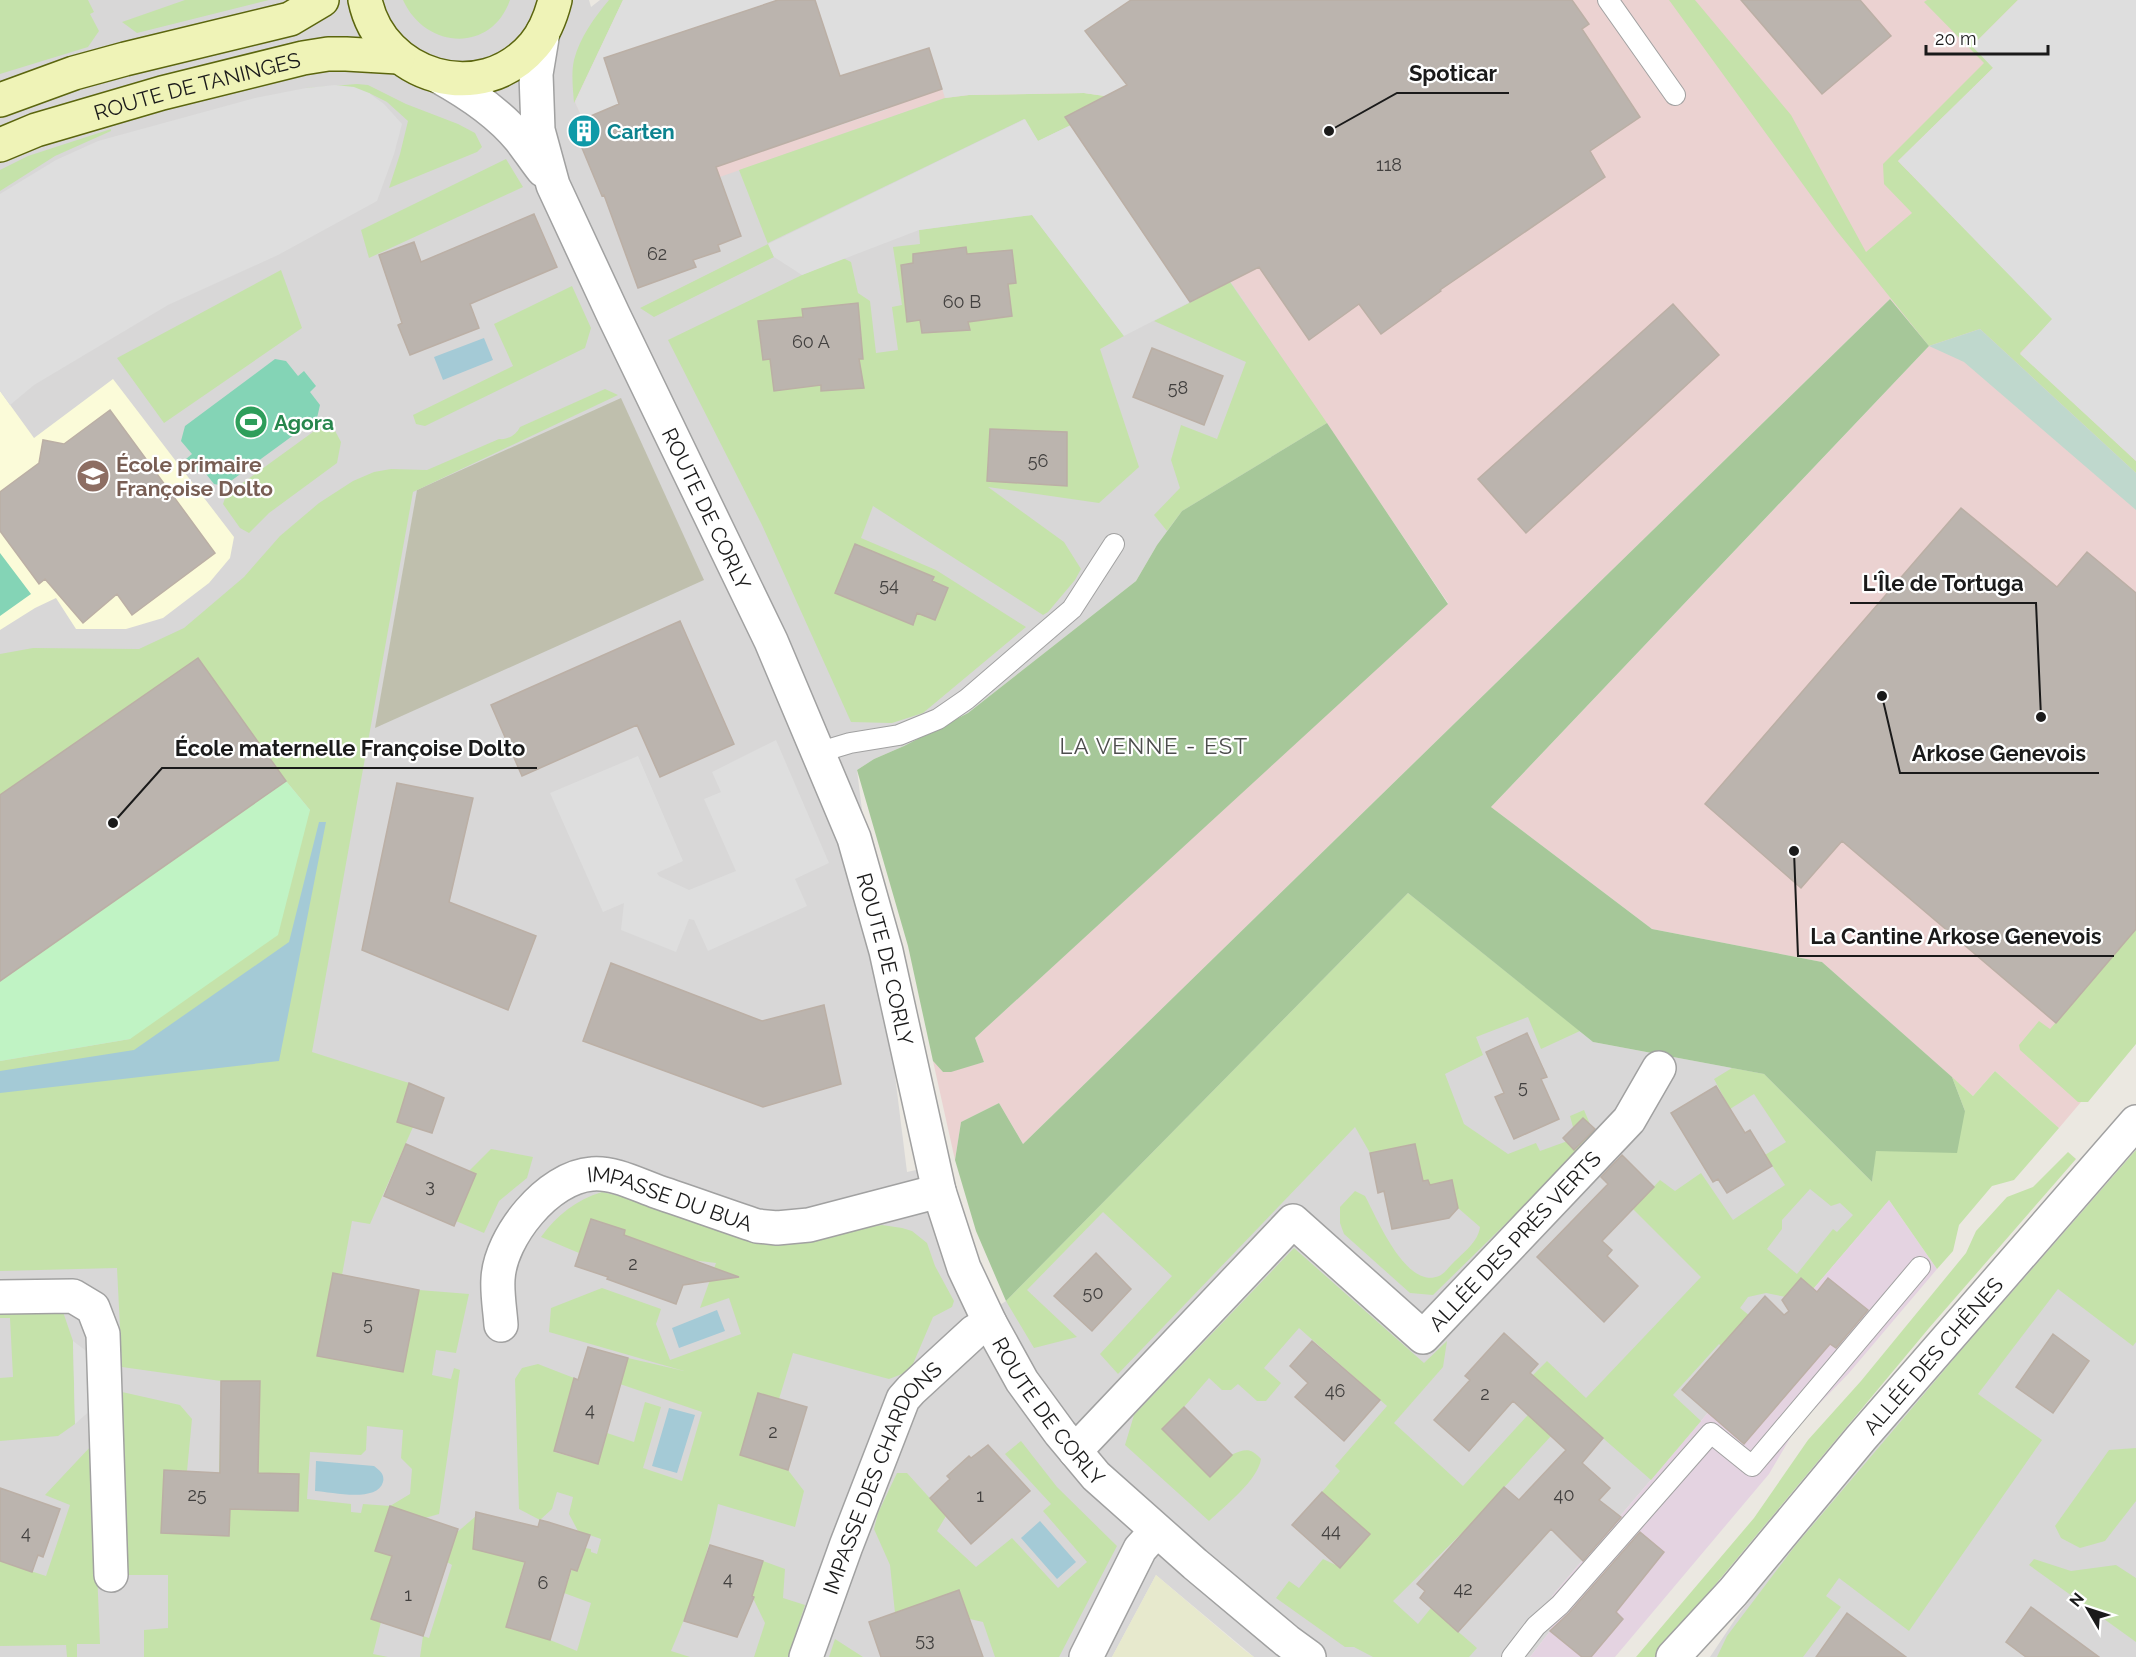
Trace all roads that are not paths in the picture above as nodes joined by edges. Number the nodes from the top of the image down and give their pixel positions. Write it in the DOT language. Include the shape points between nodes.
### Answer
graph roads {
  1 [pos="322,0"];
  2 [pos="365,0"];
  3 [pos="555,0"];
  4 [pos="1608,0"];
  5 [pos="543,32"];
  6 [pos="398,57"];
  7 [pos="438,76"];
  8 [pos="1674,95"];
  9 [pos="0,100"];
  10 [pos="0,145"];
  11 [pos="553,185"];
  12 [pos="1114,544"];
  13 [pos="820,752"];
  14 [pos="1659,1068"];
  15 [pos="2136,1122"];
  16 [pos="939,1191"];
  17 [pos="1920,1267"];
  18 [pos="0,1297"];
  19 [pos="990,1323"];
  20 [pos="501,1325"];
  21 [pos="1075,1451"];
  22 [pos="1156,1531"];
  23 [pos="111,1575"];
  24 [pos="1733,1592"];
  25 [pos="806,1657"];
  26 [pos="1086,1657"];
  27 [pos="1309,1657"];
  28 [pos="1512,1657"];
  29 [pos="1673,1657"];
  30 [pos="1703,1657"];
  1 -- 9 [label="main road, ROUTE DE TANINGES" via="290,20 74,73"];
  2 -- 6 [label="main road" via="379,35"];
  3 -- 5 [label="main road"];
  4 -- 8 [label="lane"];
  5 -- 7 [label="main road" via="520,58 489,75 455,79"];
  5 -- 11 [label="street, ROUTE DE CORLY" via="536,75 538,130"];
  6 -- 7 [label="main road"];
  6 -- 10 [label="main road, ROUTE DE TANINGES" via="328,54 303,58 162,93 36,130"];
  7 -- 11 [label="street, ROUTE DE CORLY" via="504,122"];
  11 -- 13 [label="street, ROUTE DE CORLY"];
  12 -- 13 [label="lane" via="1072,609 967,699 938,719 899,735"];
  13 -- 16 [label="street, ROUTE DE CORLY" via="867,879"];
  14 -- 21 [label="street, ALLÉE DES PRÉS VERTS" via="1629,1120 1423,1337 1293,1221"];
  15 -- 24 [label="street, ALLÉE DES CHÊNES" via="1861,1438"];
  16 -- 19 [label="street, ROUTE DE CORLY" via="964,1268"];
  16 -- 20 [label="street, IMPASSE DU BUA" via="809,1225 777,1228 757,1226 619,1178 593,1174 575,1177 539,1202 518,1225 507,1246 498,1278"];
  17 -- 28 [label="lane" via="1752,1466 1711,1433"];
  18 -- 23 [label="street" via="73,1296 93,1308 103,1334"];
  19 -- 21 [label="street, ROUTE DE CORLY" via="1022,1381"];
  19 -- 25 [label="street, IMPASSE DES CHARDONS" via="974,1332 903,1399"];
  21 -- 22 [label="street, ROUTE DE CORLY"];
  22 -- 26 [label="street" via="1140,1549"];
  22 -- 27 [label="street, ROUTE DE CORLY"];
  24 -- 29 [label="street, ALLÉE DES CHÊNES"];
  24 -- 30 [label="street, ALLÉE DES CHÊNES"];
}
